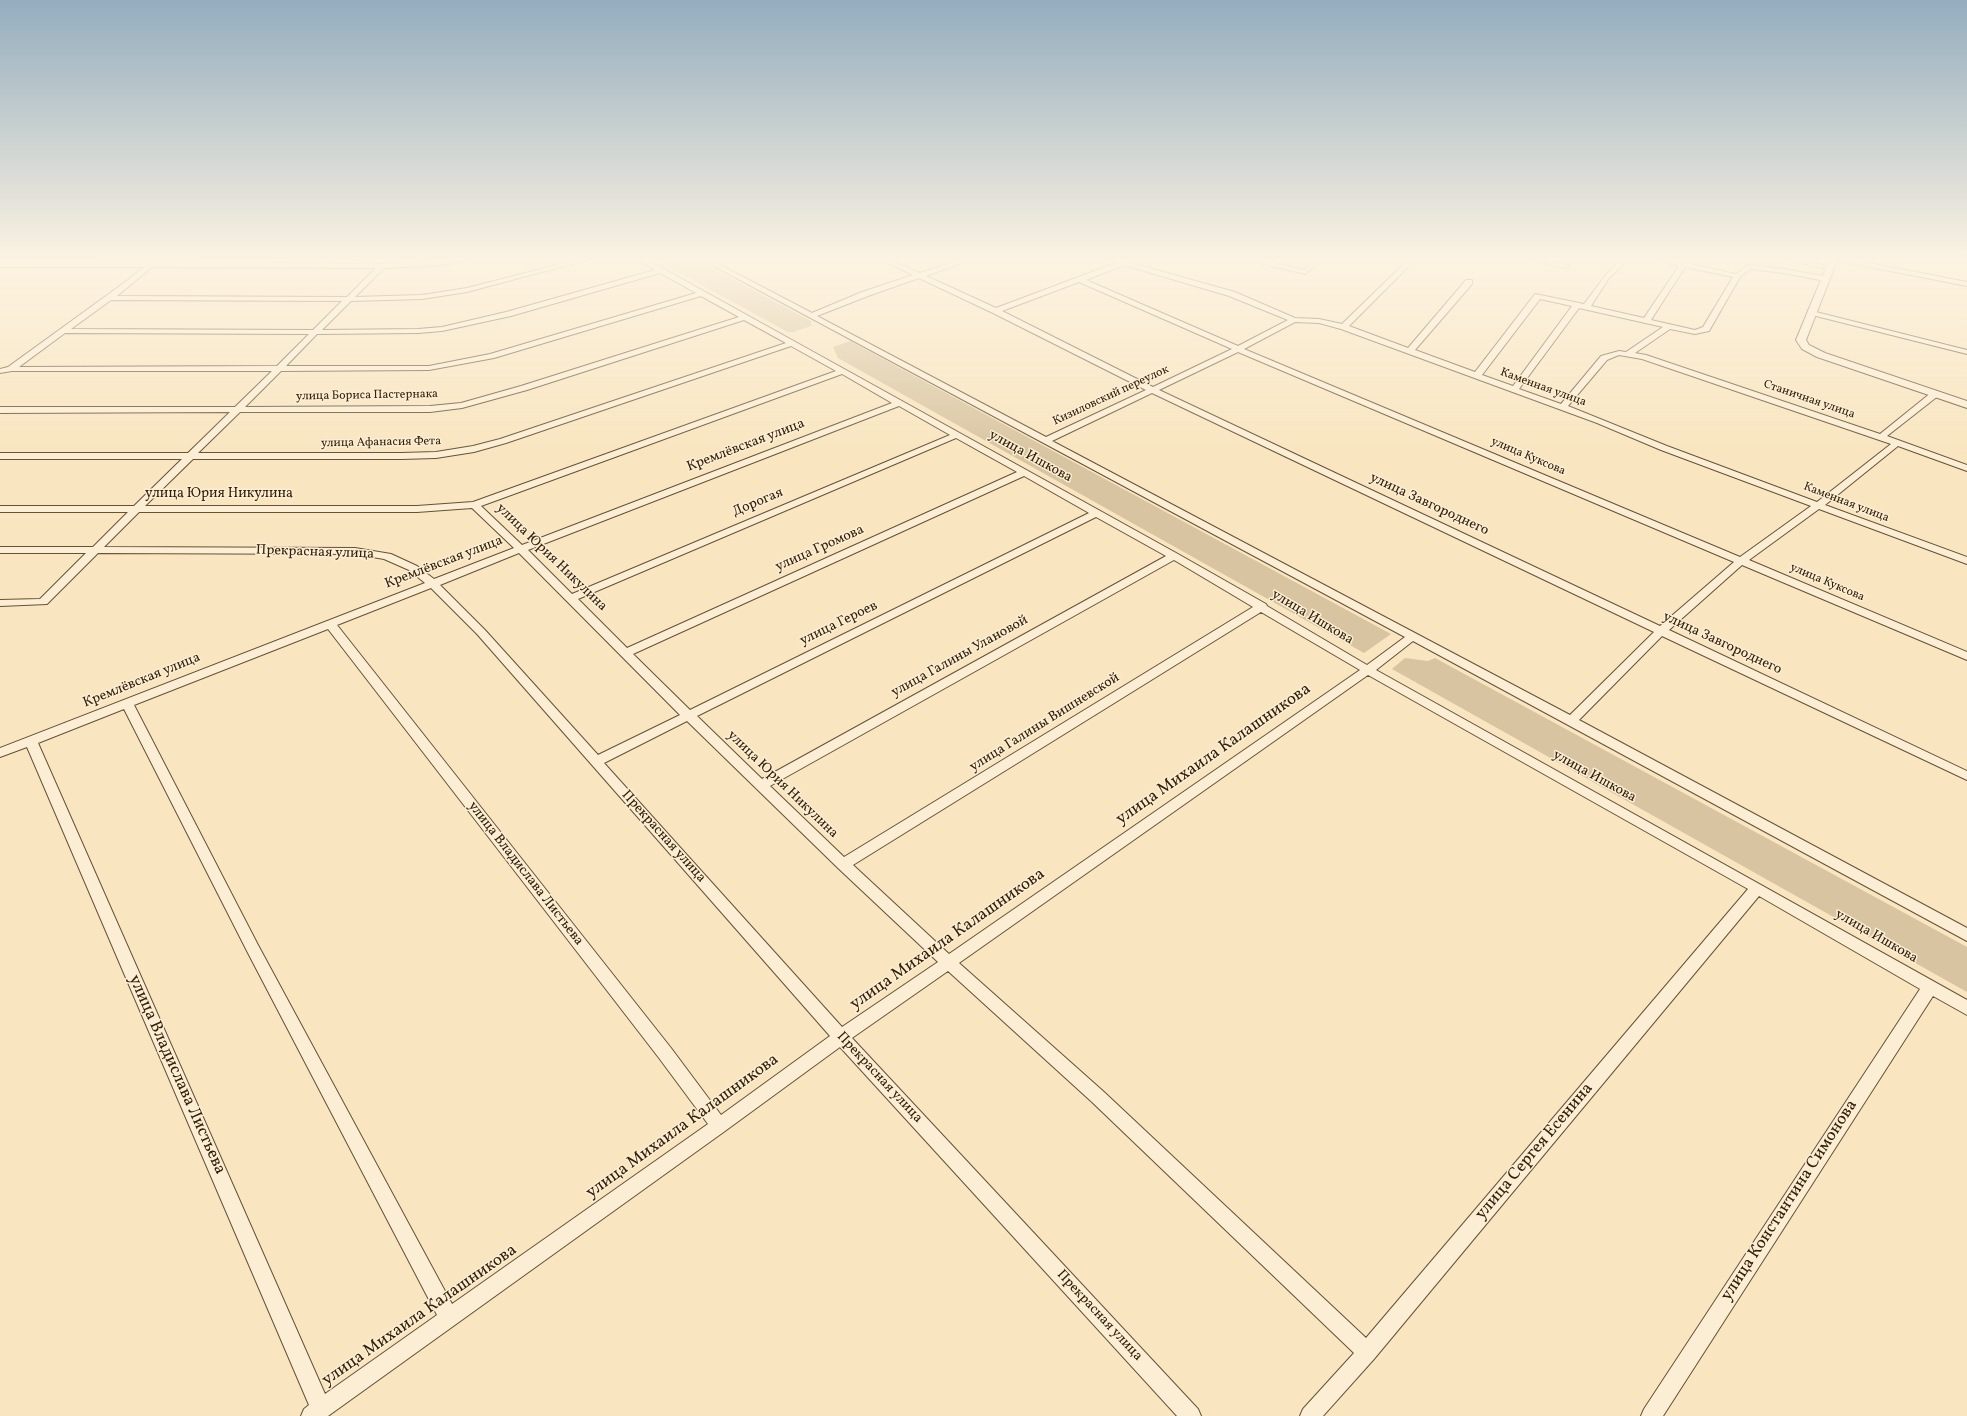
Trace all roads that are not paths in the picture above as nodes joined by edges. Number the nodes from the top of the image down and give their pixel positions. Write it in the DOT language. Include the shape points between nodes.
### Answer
graph roads {
  1 [pos="72,324"];
  2 [pos="325,324"];
  3 [pos="469,324"];
  4 [pos="601,324"];
  5 [pos="723,324"];
  6 [pos="758,324"];
  7 [pos="827,324"];
  8 [pos="1022,324"];
  9 [pos="1181,324"];
  10 [pos="1286,324"];
  11 [pos="1332,324"];
  12 [pos="1347,324"];
  13 [pos="1433,324"];
  14 [pos="1517,324"];
  15 [pos="1563,324"];
  16 [pos="1660,324"];
  17 [pos="1709,324"];
  18 [pos="1807,324"];
  19 [pos="1858,324"];
  20 [pos="1669,326"];
  21 [pos="1344,327"];
  22 [pos="62,331"];
  23 [pos="317,332"];
  24 [pos="793,343"];
  25 [pos="1238,349"];
  26 [pos="1409,352"];
  27 [pos="1967,352"];
  28 [pos="1627,355"];
  29 [pos="10,369"];
  30 [pos="278,369"];
  31 [pos="0,371"];
  32 [pos="843,371"];
  33 [pos="0,376"];
  34 [pos="1477,376"];
  35 [pos="1153,390"];
  36 [pos="1514,390"];
  37 [pos="1935,394"];
  38 [pos="899,403"];
  39 [pos="1967,405"];
  40 [pos="1563,407"];
  41 [pos="238,409"];
  42 [pos="0,410"];
  43 [pos="957,435"];
  44 [pos="1881,437"];
  45 [pos="1045,441"];
  46 [pos="1897,443"];
  47 [pos="0,456"];
  48 [pos="189,456"];
  49 [pos="1967,468"];
  50 [pos="1025,472"];
  51 [pos="474,505"];
  52 [pos="1819,505"];
  53 [pos="0,509"];
  54 [pos="138,509"];
  55 [pos="1096,513"];
  56 [pos="520,548"];
  57 [pos="99,549"];
  58 [pos="0,550"];
  59 [pos="1174,556"];
  60 [pos="1741,561"];
  61 [pos="1967,561"];
  62 [pos="432,583"];
  63 [pos="571,598"];
  64 [pos="0,603"];
  65 [pos="1262,606"];
  66 [pos="330,624"];
  67 [pos="1661,631"];
  68 [pos="1412,636"];
  69 [pos="627,652"];
  70 [pos="1967,656"];
  71 [pos="1368,670"];
  72 [pos="127,703"];
  73 [pos="688,715"];
  74 [pos="1571,721"];
  75 [pos="31,741"];
  76 [pos="0,753"];
  77 [pos="595,762"];
  78 [pos="1967,776"];
  79 [pos="761,785"];
  80 [pos="843,864"];
  81 [pos="1757,888"];
  82 [pos="1967,935"];
  83 [pos="948,962"];
  84 [pos="1930,987"];
  85 [pos="1967,1008"];
  86 [pos="841,1037"];
  87 [pos="719,1126"];
  88 [pos="449,1318"];
  89 [pos="1367,1352"];
  90 [pos="316,1413"];
  91 [pos="1191,1416"];
  92 [pos="1310,1416"];
  93 [pos="1651,1416"];
  1 -- 22 [label="street"];
  2 -- 23 [label="street"];
  3 -- 23 [label="street" via="418,331"];
  4 -- 30 [label="street" via="462,363 409,368"];
  5 -- 41 [label="street, улица Бориса Пастернака" via="524,388 462,405 401,410"];
  6 -- 24 [label="street, улица Ишкова"];
  7 -- 45 [label="street, улица Ишкова"];
  8 -- 35 [label="street, улица Завгороднего"];
  9 -- 25 [label="street, улица Куксова"];
  10 -- 25 [label="street, Кизиловский переулок"];
  11 -- 21 [label="street, Каменная улица"];
  12 -- 21 [label="street"];
  13 -- 26 [label="street"];
  14 -- 34 [label="street"];
  15 -- 36 [label="street"];
  16 -- 20 [label="street"];
  17 -- 20 [label="street" via="1706,329 1695,332"];
  18 -- 37 [label="street" via="1801,340 1806,347 1821,355"];
  19 -- 27 [label="street"];
  20 -- 28 [label="street"];
  21 -- 26 [label="street, Каменная улица"];
  22 -- 23 [label="street"];
  22 -- 29 [label="street"];
  23 -- 30 [label="street"];
  24 -- 32 [label="street, улица Ишкова"];
  24 -- 48 [label="street, улица Афанасия Фета" via="474,449 436,455 401,456"];
  25 -- 35 [label="street, Кизиловский переулок"];
  25 -- 60 [label="street, улица Куксова"];
  26 -- 34 [label="street, Каменная улица"];
  28 -- 40 [label="street, Станичная улица" via="1619,353 1604,358"];
  28 -- 44 [label="street, Станичная улица" via="1643,357"];
  29 -- 30 [label="street"];
  29 -- 31 [label="street"];
  29 -- 33 [label="street"];
  30 -- 41 [label="street"];
  32 -- 38 [label="street, улица Ишкова"];
  32 -- 51 [label="street"];
  34 -- 36 [label="street, Каменная улица"];
  35 -- 45 [label="street, Кизиловский переулок"];
  35 -- 67 [label="street, улица Завгороднего"];
  36 -- 40 [label="street, Каменная улица"];
  37 -- 39 [label="street"];
  37 -- 44 [label="street"];
  38 -- 43 [label="street, улица Ишкова"];
  38 -- 56 [label="street, Кремлёвская улица"];
  40 -- 52 [label="street, Каменная улица" via="1664,448"];
  41 -- 42 [label="street, улица Бориса Пастернака"];
  41 -- 48 [label="street"];
  43 -- 50 [label="street, улица Ишкова"];
  43 -- 63 [label="street, Дорогая"];
  44 -- 46 [label="street, Станичная улица"];
  45 -- 68 [label="street, улица Ишкова"];
  46 -- 49 [label="street, Станичная улица"];
  46 -- 52 [label="street"];
  47 -- 48 [label="street, улица Афанасия Фета"];
  48 -- 54 [label="street"];
  50 -- 55 [label="street, улица Ишкова"];
  50 -- 69 [label="street, улица Громова"];
  51 -- 54 [label="street, улица Юрия Никулина" via="417,509"];
  51 -- 56 [label="street, улица Юрия Никулина"];
  52 -- 60 [label="street"];
  52 -- 61 [label="street, Каменная улица"];
  53 -- 54 [label="street, улица Юрия Никулина"];
  54 -- 57 [label="street"];
  55 -- 59 [label="street, улица Ишкова"];
  55 -- 73 [label="street, улица Героев"];
  56 -- 62 [label="street, Кремлёвская улица"];
  56 -- 63 [label="street, улица Юрия Никулина"];
  57 -- 58 [label="street, Прекрасная улица"];
  57 -- 62 [label="street, Прекрасная улица" via="355,551 387,556 413,568"];
  57 -- 64 [label="street" via="43,602"];
  59 -- 65 [label="street, улица Ишкова"];
  59 -- 79 [label="street, улица Галины Улановой"];
  60 -- 67 [label="street"];
  60 -- 70 [label="street, улица Куксова"];
  62 -- 66 [label="street, Кремлёвская улица"];
  62 -- 77 [label="street, Прекрасная улица" via="481,632"];
  63 -- 69 [label="street, улица Юрия Никулина"];
  65 -- 71 [label="street, улица Ишкова"];
  65 -- 80 [label="street, улица Галины Вишневской"];
  66 -- 72 [label="street, Кремлёвская улица"];
  66 -- 87 [label="street, улица Владислава Листьева" via="665,1053"];
  67 -- 74 [label="street"];
  67 -- 78 [label="street, улица Завгороднего"];
  68 -- 71 [label="street, улица Михаила Калашникова"];
  68 -- 74 [label="street, улица Ишкова"];
  69 -- 73 [label="street, улица Юрия Никулина"];
  71 -- 81 [label="street, улица Ишкова"];
  71 -- 83 [label="street, улица Михаила Калашникова"];
  72 -- 75 [label="street, Кремлёвская улица"];
  72 -- 88 [label="street" via="253,949"];
  73 -- 77 [label="street, улица Героев"];
  73 -- 79 [label="street, улица Юрия Никулина"];
  74 -- 82 [label="street, улица Ишкова"];
  75 -- 76 [label="street, Кремлёвская улица"];
  75 -- 90 [label="street, улица Владислава Листьева"];
  77 -- 86 [label="street, Прекрасная улица"];
  79 -- 80 [label="street, улица Юрия Никулина"];
  80 -- 83 [label="street, улица Юрия Никулина"];
  81 -- 84 [label="street, улица Ишкова"];
  81 -- 89 [label="street, улица Сергея Есенина"];
  83 -- 86 [label="street, улица Михаила Калашникова"];
  83 -- 89 [label="street, улица Юрия Никулина" via="1098,1097"];
  84 -- 85 [label="street, улица Ишкова"];
  84 -- 93 [label="street, улица Константина Симонова"];
  86 -- 87 [label="street, улица Михаила Калашникова"];
  86 -- 91 [label="street, Прекрасная улица"];
  87 -- 88 [label="street, улица Михаила Калашникова"];
  88 -- 90 [label="street, улица Михаила Калашникова"];
  89 -- 92 [label="street, улица Сергея Есенина"];
}
